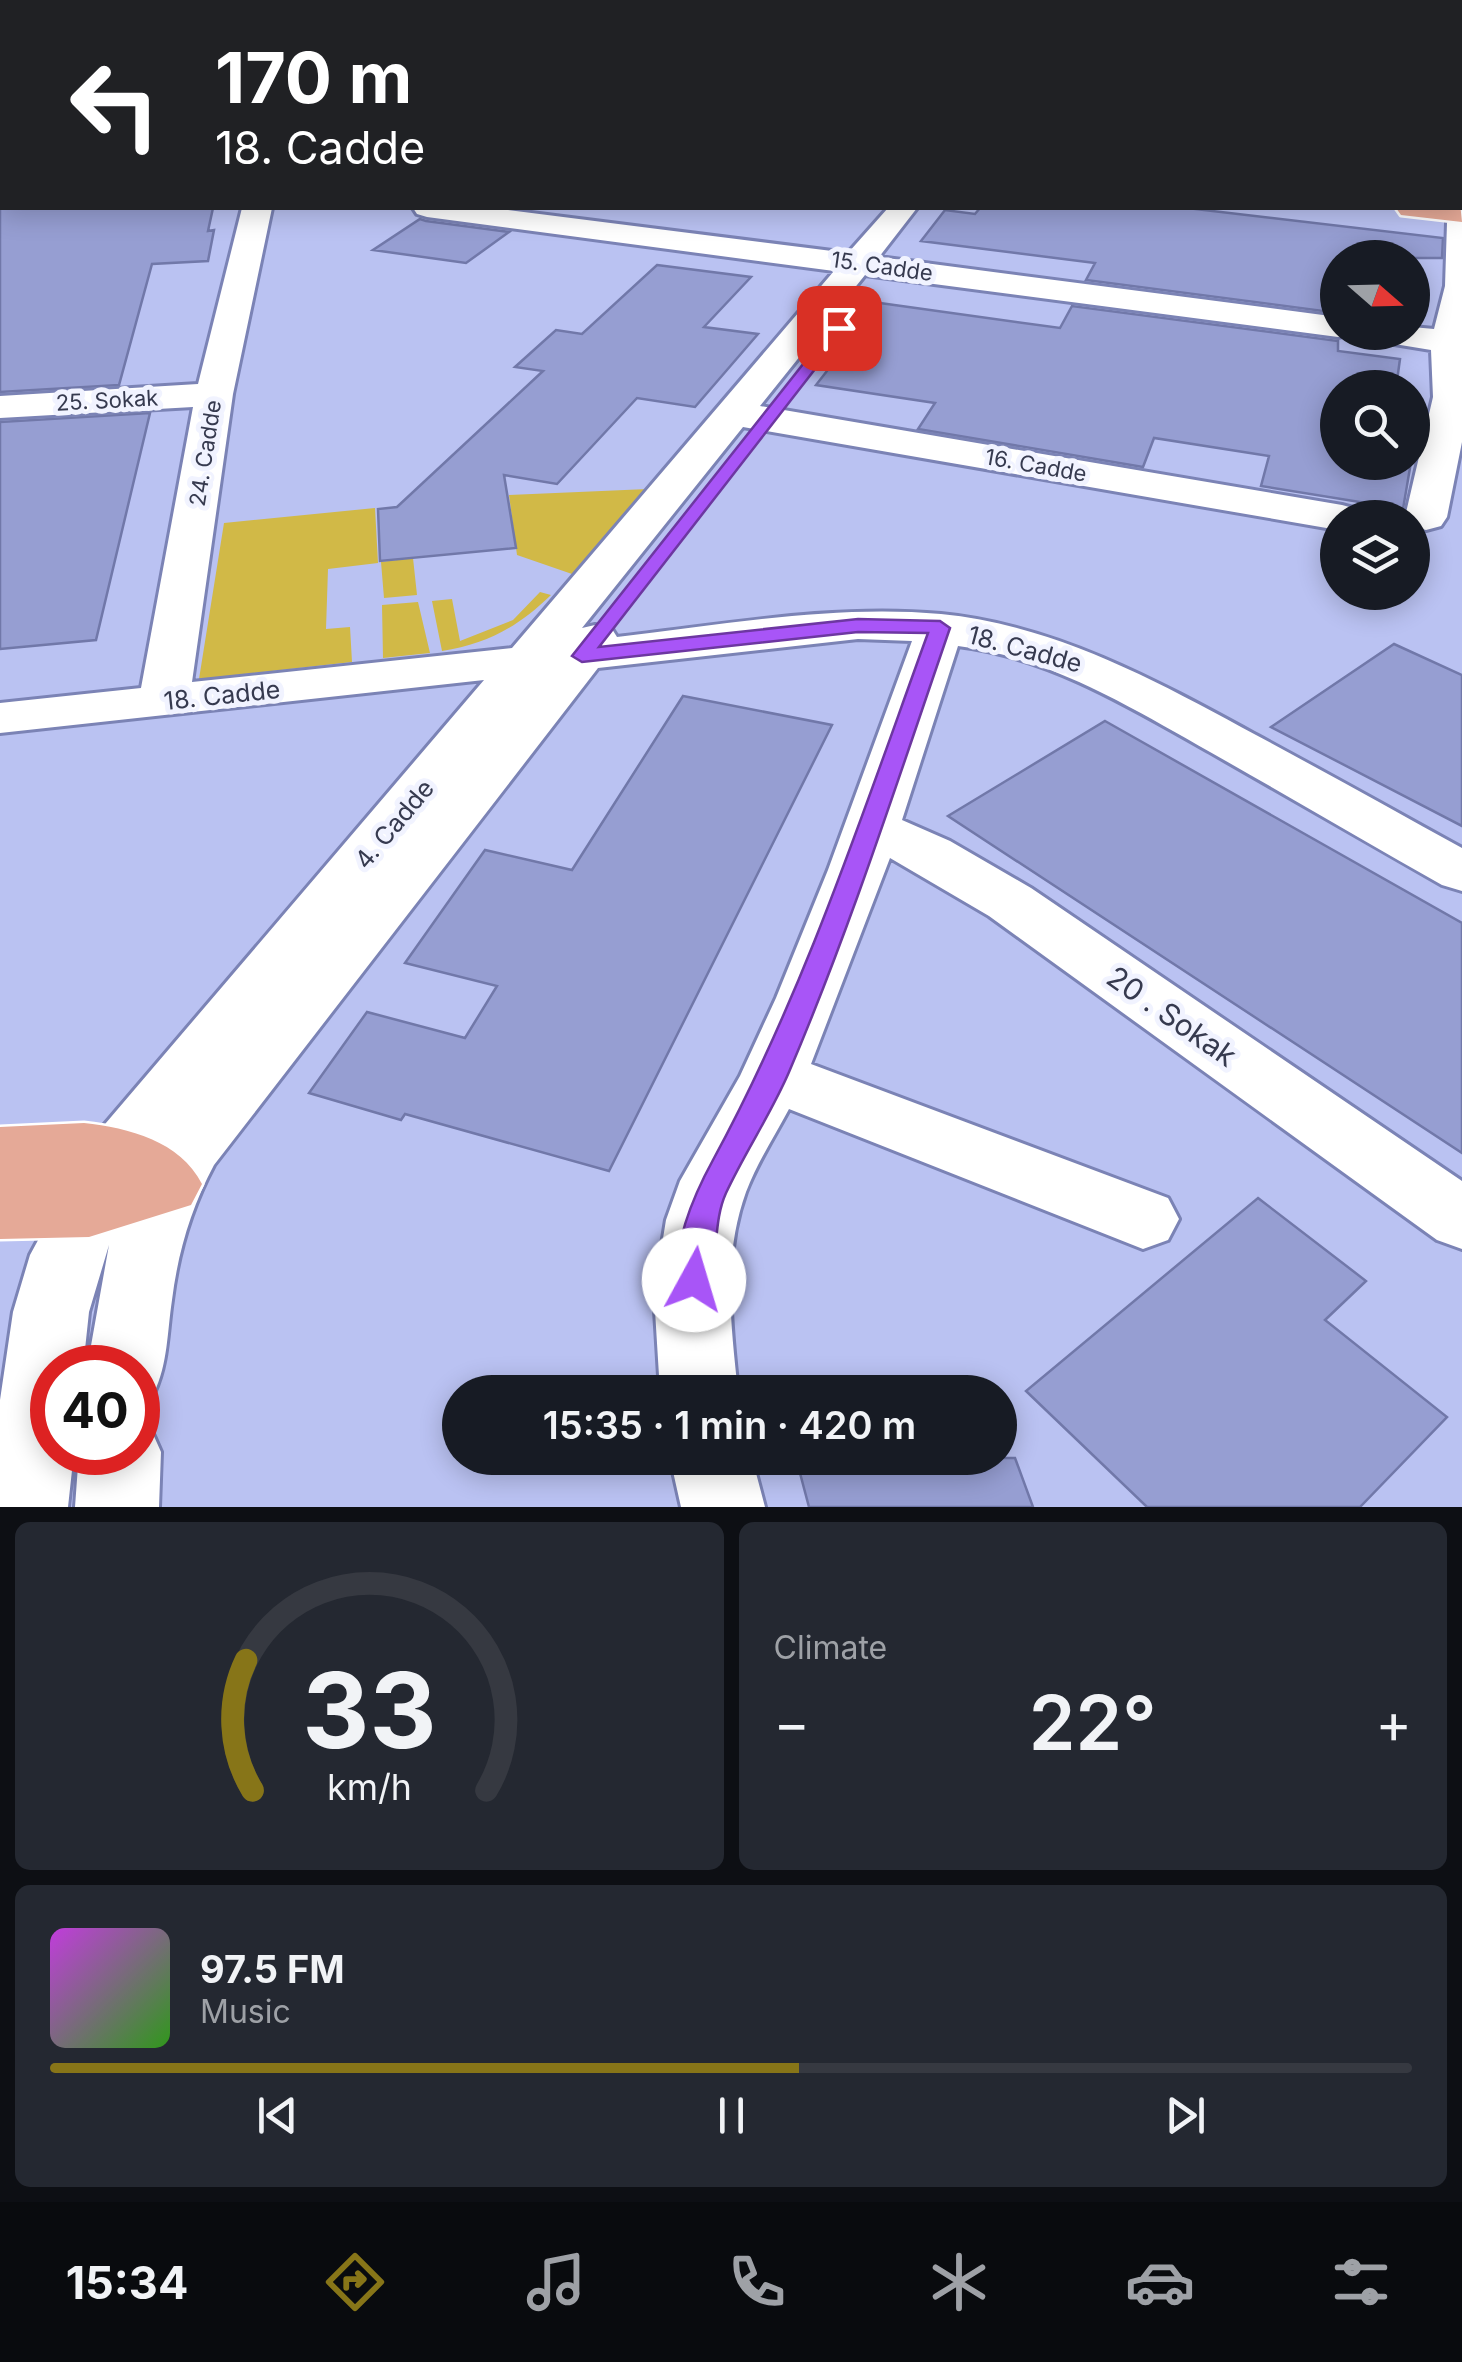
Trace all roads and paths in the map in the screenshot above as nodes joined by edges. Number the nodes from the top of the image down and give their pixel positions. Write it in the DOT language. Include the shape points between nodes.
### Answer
graph roads {
  1 [pos="258,210"];
  2 [pos="443,210"];
  3 [pos="902,210"];
  4 [pos="932,210"];
  5 [pos="1432,210"];
  6 [pos="1462,213"];
  7 [pos="1462,224"];
  8 [pos="872,265"];
  9 [pos="1320,325"];
  10 [pos="1430,340"];
  11 [pos="1455,343"];
  12 [pos="214,394"];
  13 [pos="0,407"];
  14 [pos="749,416"];
  15 [pos="1320,514"];
  16 [pos="1433,514"];
  17 [pos="940,628"];
  18 [pos="555,658"];
  19 [pos="164,701"];
  20 [pos="0,718"];
  21 [pos="872,828"];
  22 [pos="1462,872"];
  23 [pos="773,1076"];
  24 [pos="0,1156"];
  25 [pos="125,1182"];
  26 [pos="0,1208"];
  27 [pos="1144,1219"];
  28 [pos="1462,1220"];
  29 [pos="128,1345"];
  30 [pos="697,1375"];
  31 [pos="119,1475"];
  32 [pos="715,1475"];
  33 [pos="26,1507"];
  34 [pos="117,1507"];
  35 [pos="723,1507"];
  1 -- 12 [label="street, 24. Cadde"];
  2 -- 8 [label="street, 15. Cadde"];
  3 -- 8 [label="street, 4. Cadde"];
  4 -- 8 [label="street, 4. Cadde"];
  5 -- 6 [label="main road"];
  7 -- 11 [label="street"];
  8 -- 9 [label="street, 15. Cadde"];
  8 -- 14 [label="street, 4. Cadde"];
  10 -- 11 [label="street"];
  11 -- 16 [label="street"];
  12 -- 13 [label="street, 25. Sokak"];
  12 -- 19 [label="street, 24. Cadde"];
  14 -- 15 [label="street, 16. Cadde"];
  14 -- 18 [label="street, 4. Cadde"];
  17 -- 18 [label="street, 18. Cadde" via="858,626"];
  17 -- 21 [label="street"];
  17 -- 22 [label="street, 18. Cadde" via="1091,666"];
  18 -- 19 [label="street, 18. Cadde"];
  18 -- 25 [label="street, 4. Cadde"];
  19 -- 20 [label="street, 18. Cadde"];
  21 -- 23 [label="street"];
  21 -- 28 [label="street, 20 . Sokak" via="1010,902"];
  23 -- 27 [label="street"];
  23 -- 30 [label="street" via="709,1197 699,1231"];
  24 -- 25 [label="main road" via="84,1152"];
  25 -- 26 [label="main road"];
  25 -- 29 [label="street, 4. Cadde" via="134,1278"];
  25 -- 33 [label="street, 4. Cadde" via="67,1255 51,1312"];
  31 -- 34 [label="street"];
  32 -- 35 [label="street"];
}
